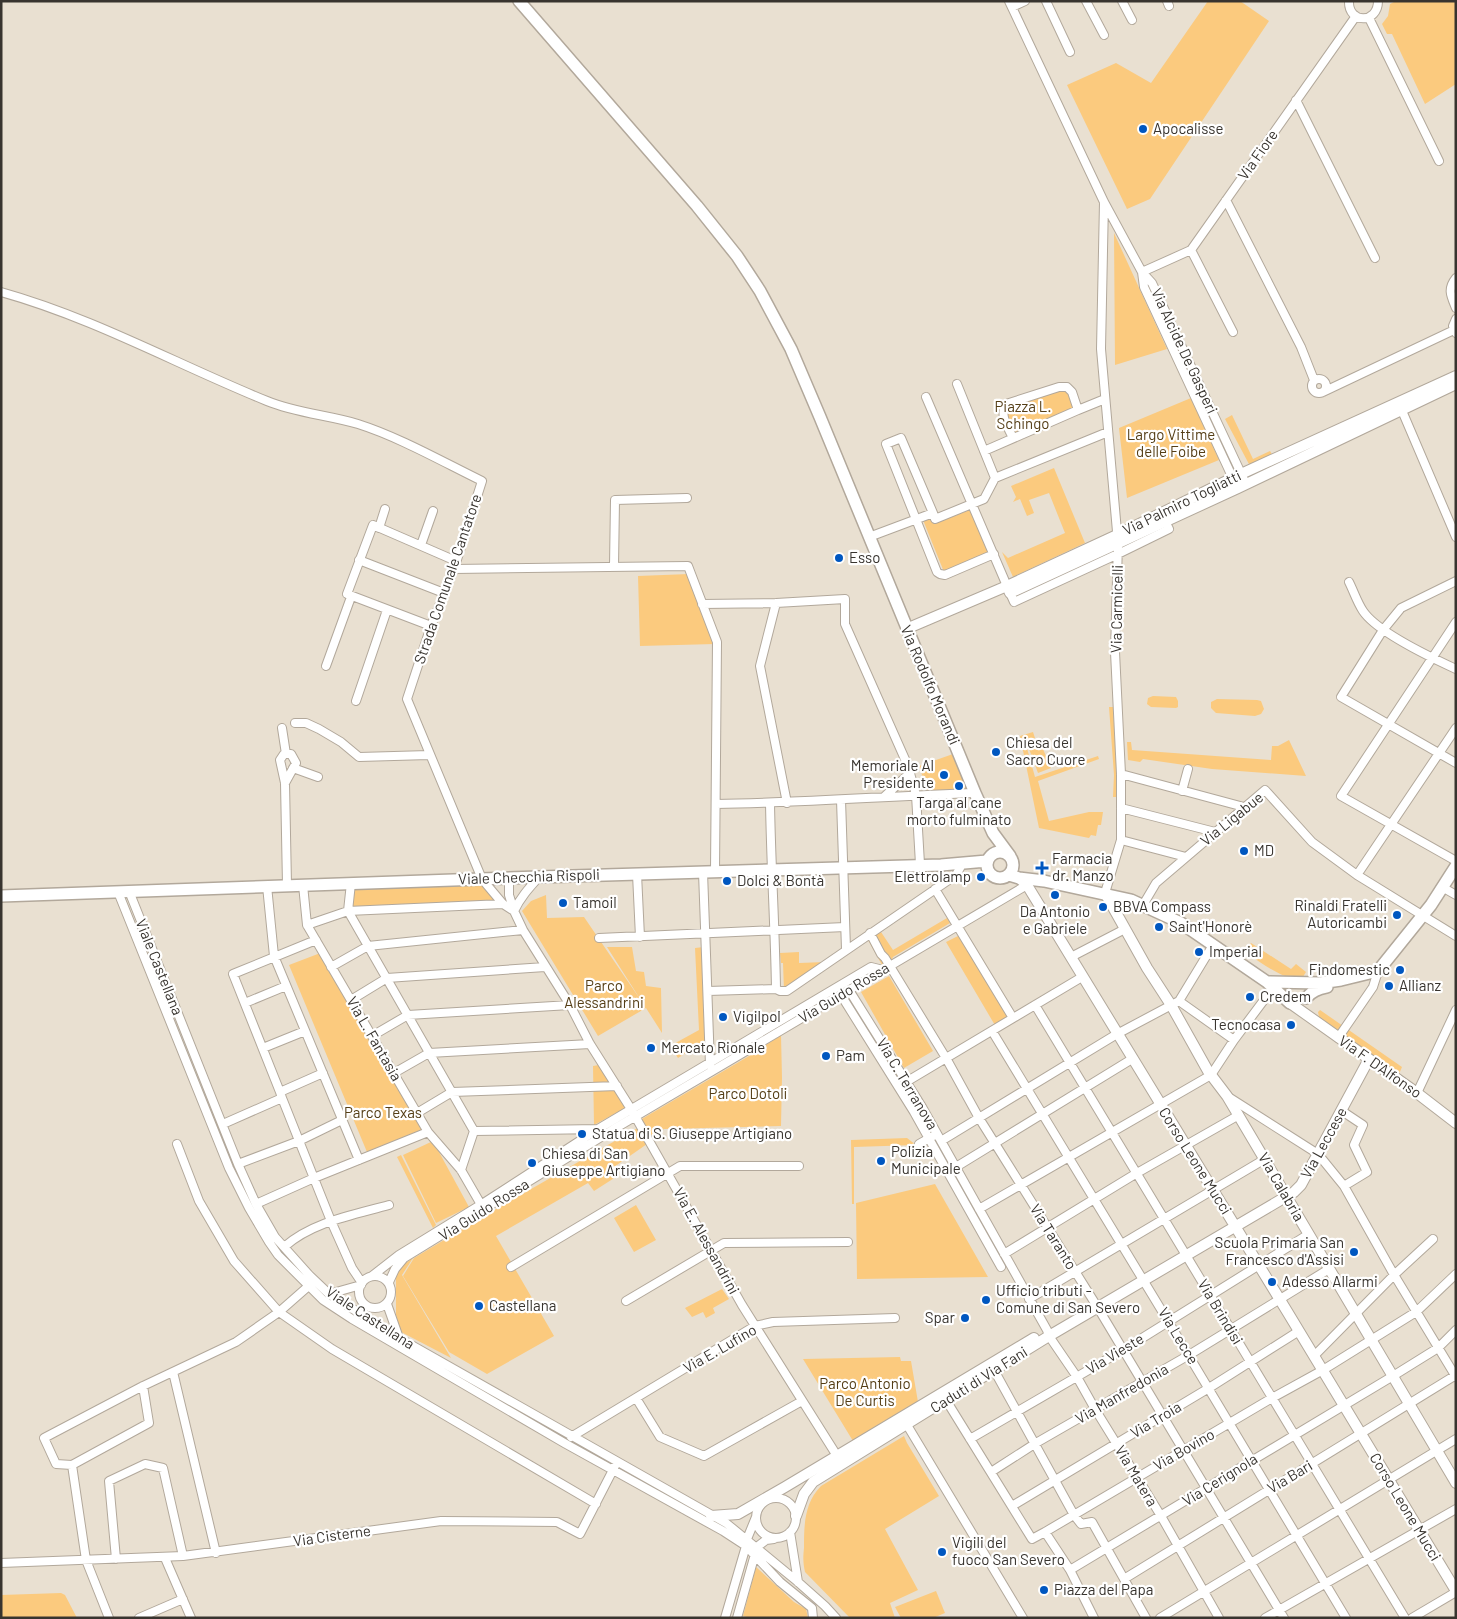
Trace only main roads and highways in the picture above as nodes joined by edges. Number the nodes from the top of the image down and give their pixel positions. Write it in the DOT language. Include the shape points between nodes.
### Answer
graph roads {
  1 [pos="518,1"];
  2 [pos="993,832"];
  3 [pos="1011,859"];
  4 [pos="990,863"];
  5 [pos="941,865"];
  6 [pos="1456,866"];
  7 [pos="1018,879"];
  8 [pos="1044,881"];
  9 [pos="1,896"];
  10 [pos="1378,971"];
  11 [pos="1296,984"];
  12 [pos="1270,985"];
  13 [pos="1306,998"];
  14 [pos="1290,1003"];
  1 -- 2 [label="main road, Via Rodolfo Morandi" via="697,206 737,256 770,308 791,349"];
  2 -- 3 [label="main road, Via Rodolfo Morandi"];
  2 -- 4 [label="main road, Via Rodolfo Morandi"];
  3 -- 4 [label="main road, Viale Checchia Rispoli" via="1002,852"];
  3 -- 7 [label="main road"];
  3 -- 8 [label="main road, Viale Checchia Rispoli"];
  4 -- 5 [label="main road, Viale Checchia Rispoli"];
  4 -- 5 [label="main road, Viale Checchia Rispoli" via="960,868"];
  4 -- 7 [label="main road, Viale Checchia Rispoli" via="992,876"];
  5 -- 9 [label="main road, Viale Checchia Rispoli"];
  6 -- 10 [label="main road" via="1431,905"];
  7 -- 8 [label="main road, Viale Checchia Rispoli"];
  8 -- 12 [label="main road, Viale Checchia Rispoli" via="1125,898 1181,923"];
  10 -- 11 [label="main road" via="1341,980"];
  10 -- 13 [label="main road" via="1358,981 1316,989"];
  11 -- 12 [label="main road"];
  11 -- 13 [label="main road" via="1305,988"];
  11 -- 14 [label="main road" via="1289,986 1286,992"];
  12 -- 14 [label="main road, Viale Checchia Rispoli"];
  13 -- 14 [label="main road" via="1298,1005"];
}
